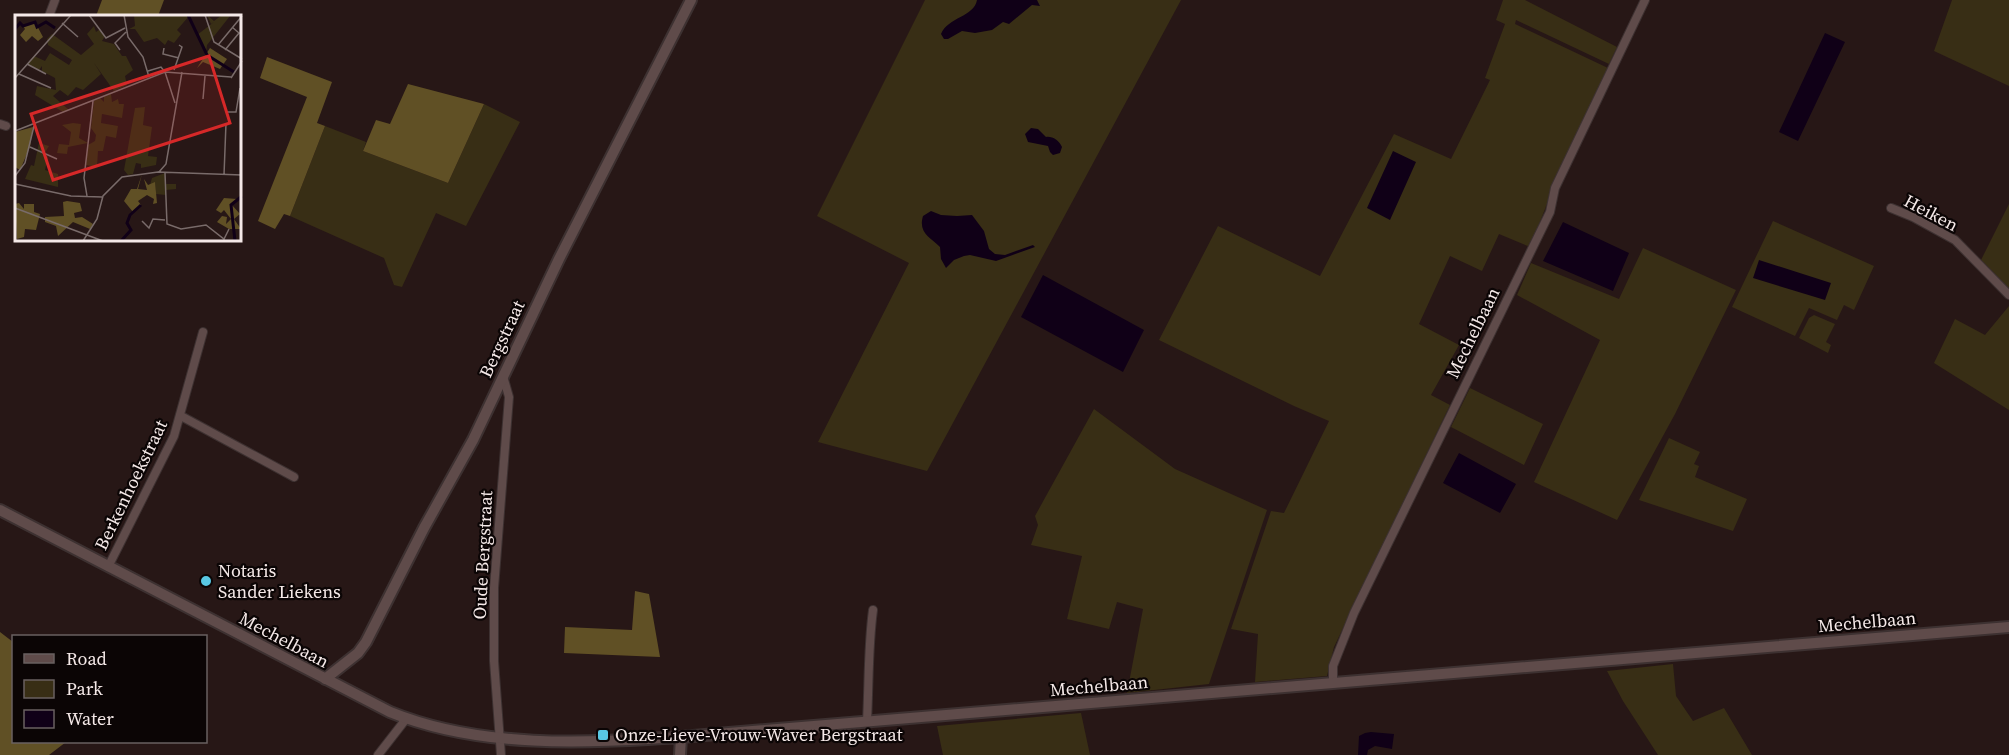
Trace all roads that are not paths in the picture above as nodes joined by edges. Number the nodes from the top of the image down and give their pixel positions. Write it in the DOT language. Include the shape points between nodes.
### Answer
graph roads {
  1 [pos="55,0"];
  2 [pos="692,0"];
  3 [pos="1645,0"];
  4 [pos="49,15"];
  5 [pos="1891,208"];
  6 [pos="2009,295"];
  7 [pos="203,332"];
  8 [pos="503,376"];
  9 [pos="181,416"];
  10 [pos="294,477"];
  11 [pos="0,510"];
  12 [pos="108,567"];
  13 [pos="873,610"];
  14 [pos="2009,627"];
  15 [pos="325,680"];
  16 [pos="1333,682"];
  17 [pos="406,718"];
  18 [pos="867,721"];
  19 [pos="500,737"];
  20 [pos="681,737"];
  21 [pos="378,755"];
  22 [pos="501,755"];
  23 [pos="680,755"];
  1 -- 4 [label="street"];
  2 -- 8 [label="street, Bergstraat"];
  3 -- 16 [label="street, Mechelbaan" via="1555,188 1551,212 1354,613 1333,666"];
  5 -- 6 [label="street, Heiken" via="1955,240"];
  7 -- 9 [label="street, Berkenhoekstraat"];
  8 -- 15 [label="street, Bergstraat" via="366,642"];
  8 -- 19 [label="street, Oude Bergstraat" via="509,397 494,598"];
  9 -- 10 [label="street, Berkenhoekstraat"];
  9 -- 12 [label="street, Berkenhoekstraat"];
  11 -- 12 [label="street, Mechelbaan"];
  12 -- 15 [label="street, Mechelbaan"];
  13 -- 18 [label="street"];
  14 -- 16 [label="street, Mechelbaan"];
  15 -- 17 [label="street, Mechelbaan"];
  16 -- 18 [label="street, Mechelbaan"];
  17 -- 19 [label="street, Mechelbaan" via="450,731"];
  17 -- 21 [label="street"];
  18 -- 20 [label="street, Mechelbaan"];
  19 -- 20 [label="street, Mechelbaan" via="594,741"];
  19 -- 22 [label="street"];
  20 -- 23 [label="street"];
}
